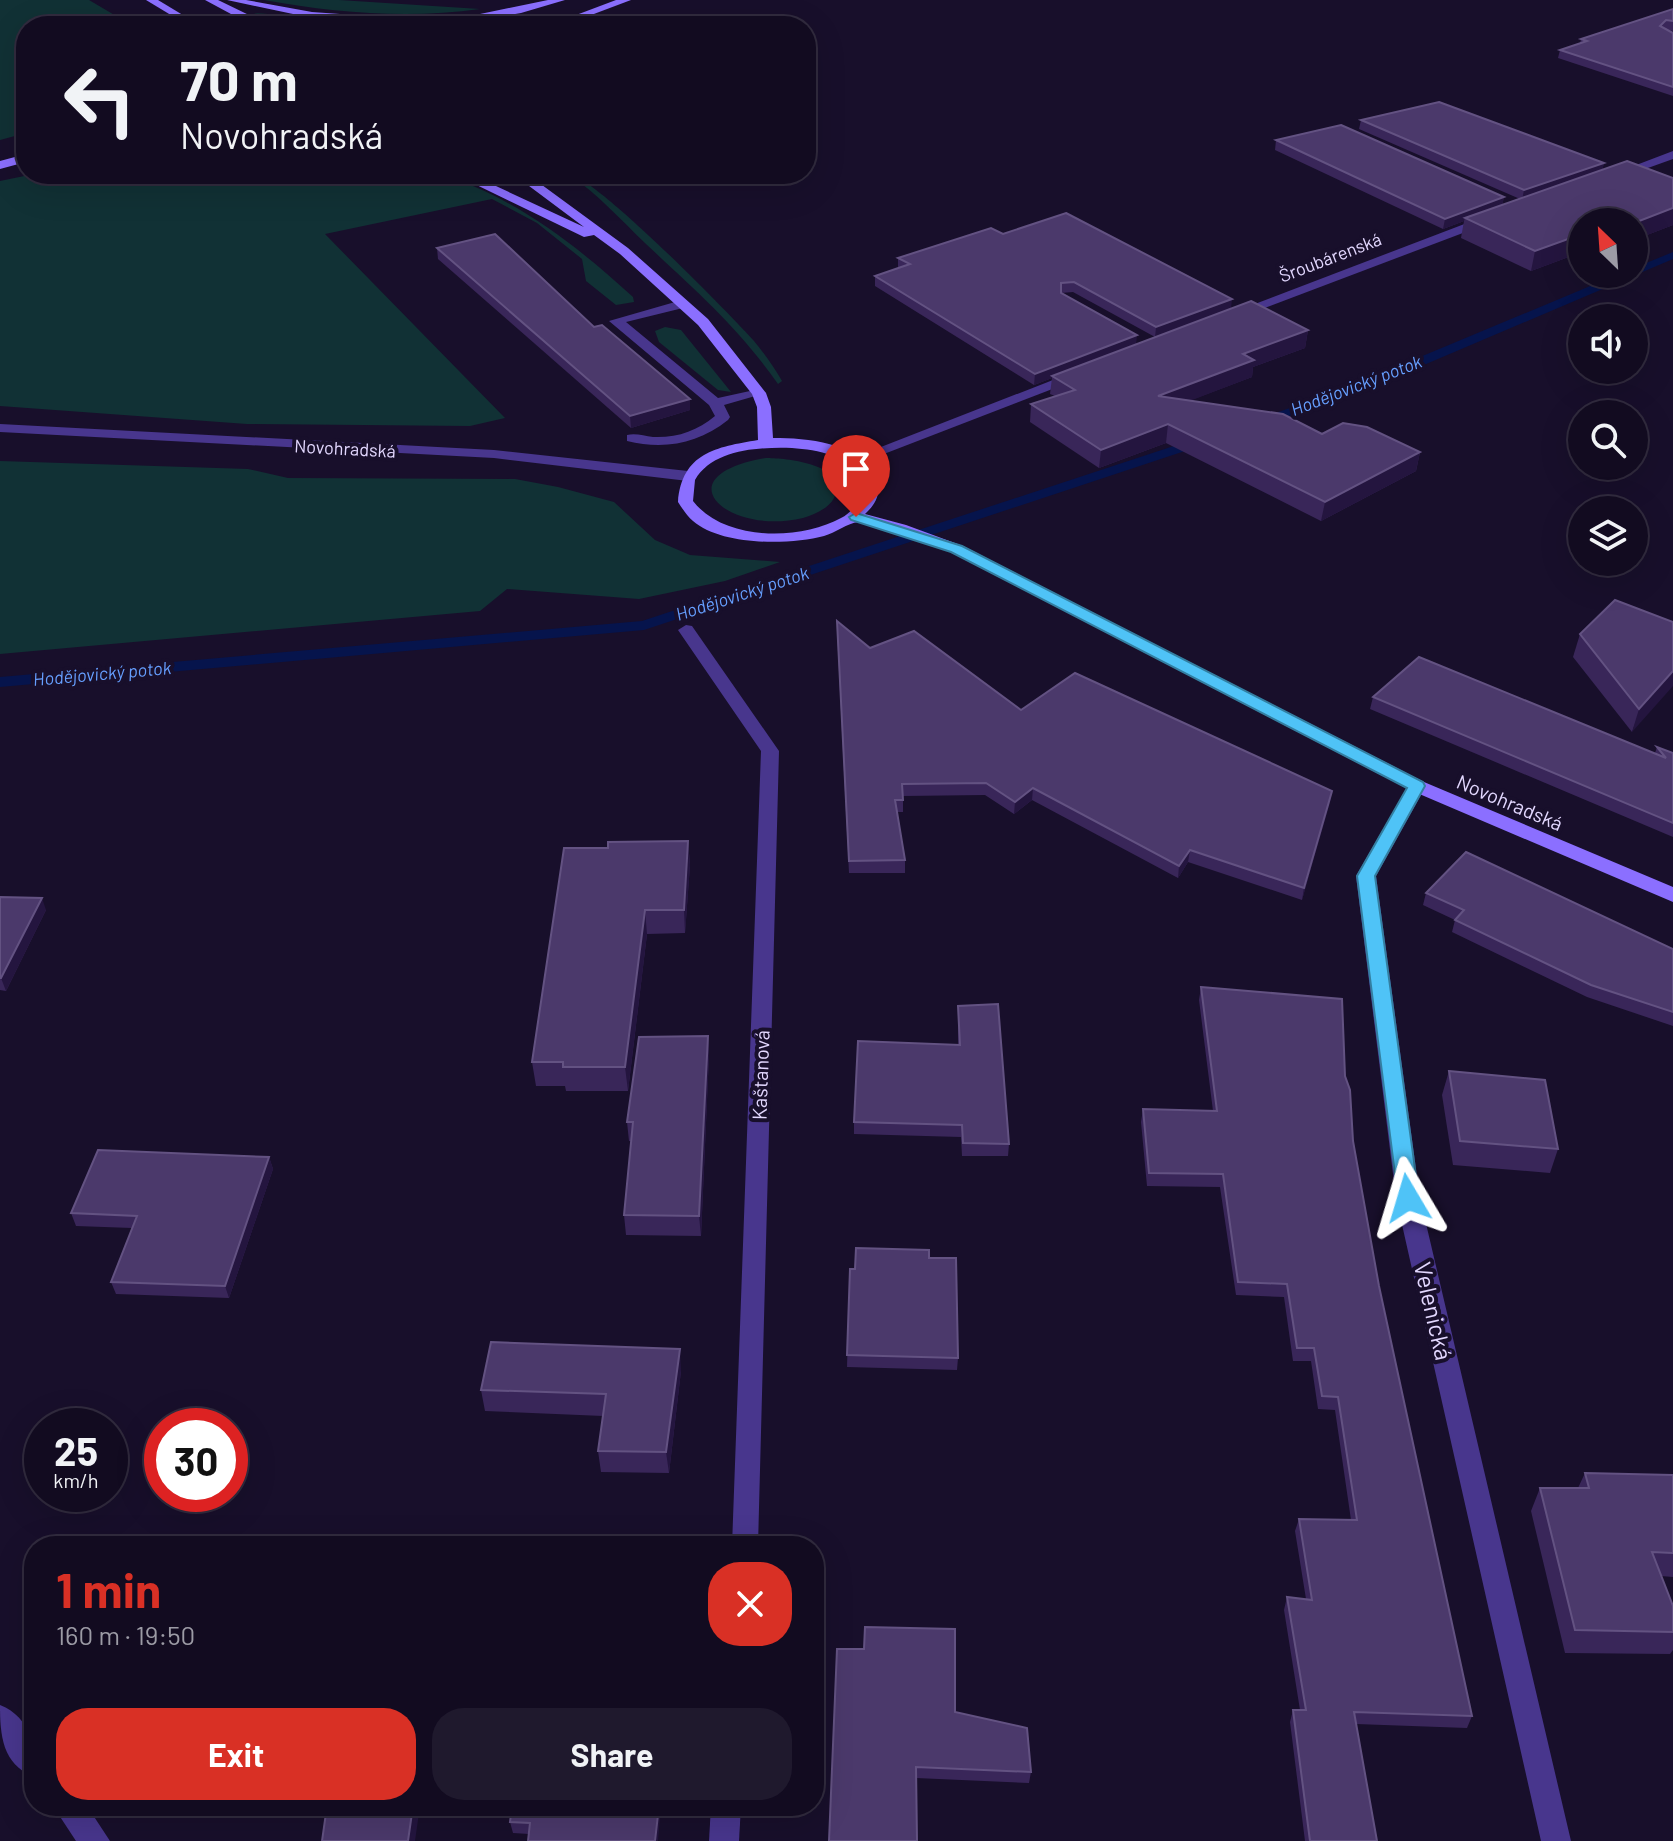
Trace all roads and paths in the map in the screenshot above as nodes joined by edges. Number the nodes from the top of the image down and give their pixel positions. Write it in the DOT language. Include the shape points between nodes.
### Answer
graph roads {
  1 [pos="151,0"];
  2 [pos="210,0"];
  3 [pos="232,0"];
  4 [pos="560,0"];
  5 [pos="573,0"];
  6 [pos="626,0"];
  7 [pos="179,16"];
  8 [pos="242,16"];
  9 [pos="336,16"];
  10 [pos="464,16"];
  11 [pos="526,16"];
  12 [pos="580,16"];
  13 [pos="1673,155"];
  14 [pos="1604,179"];
  15 [pos="481,184"];
  16 [pos="531,184"];
  17 [pos="1506,213"];
  18 [pos="624,251"];
  19 [pos="682,304"];
  20 [pos="1226,318"];
  21 [pos="1095,367"];
  22 [pos="759,393"];
  23 [pos="715,403"];
  24 [pos="0,428"];
  25 [pos="632,438"];
  26 [pos="766,443"];
  27 [pos="853,461"];
  28 [pos="688,476"];
  29 [pos="856,517"];
  30 [pos="686,630"];
  31 [pos="1417,786"];
  32 [pos="1673,895"];
  33 [pos="745,1536"];
  34 [pos="0,1719"];
  35 [pos="24,1750"];
  36 [pos="76,1816"];
  37 [pos="725,1816"];
  38 [pos="95,1841"];
  39 [pos="724,1841"];
  40 [pos="1556,1841"];
  1 -- 7 [label="main road"];
  2 -- 8 [label="main road"];
  3 -- 9 [label="main road"];
  4 -- 10 [label="main road"];
  5 -- 11 [label="main road"];
  6 -- 12 [label="main road"];
  13 -- 14 [label="street"];
  15 -- 18 [label="main road"];
  16 -- 18 [label="main road"];
  17 -- 20 [label="street, Šroubárenská"];
  18 -- 19 [label="main road"];
  19 -- 22 [label="main road" via="703,322"];
  19 -- 23 [label="street" via="616,321"];
  21 -- 27 [label="street"];
  22 -- 23 [label="street"];
  22 -- 26 [label="main road"];
  23 -- 25 [label="street" via="723,417 701,434 655,443"];
  24 -- 28 [label="street, Novohradská" via="494,454"];
  26 -- 27 [label="main road" via="805,444"];
  26 -- 28 [label="main road" via="719,454"];
  27 -- 29 [label="main road" via="872,488"];
  28 -- 29 [label="main road" via="686,503 713,526 735,534 801,537"];
  29 -- 31 [label="main road, Novohradská" via="957,549"];
  30 -- 33 [label="street, Kaštanová" via="770,751"];
  31 -- 32 [label="main road, Novohradská"];
  31 -- 40 [label="street, Velenická" via="1366,876 1408,1198"];
  34 -- 35 [label="street"];
  36 -- 38 [label="street"];
  37 -- 39 [label="street"];
}
